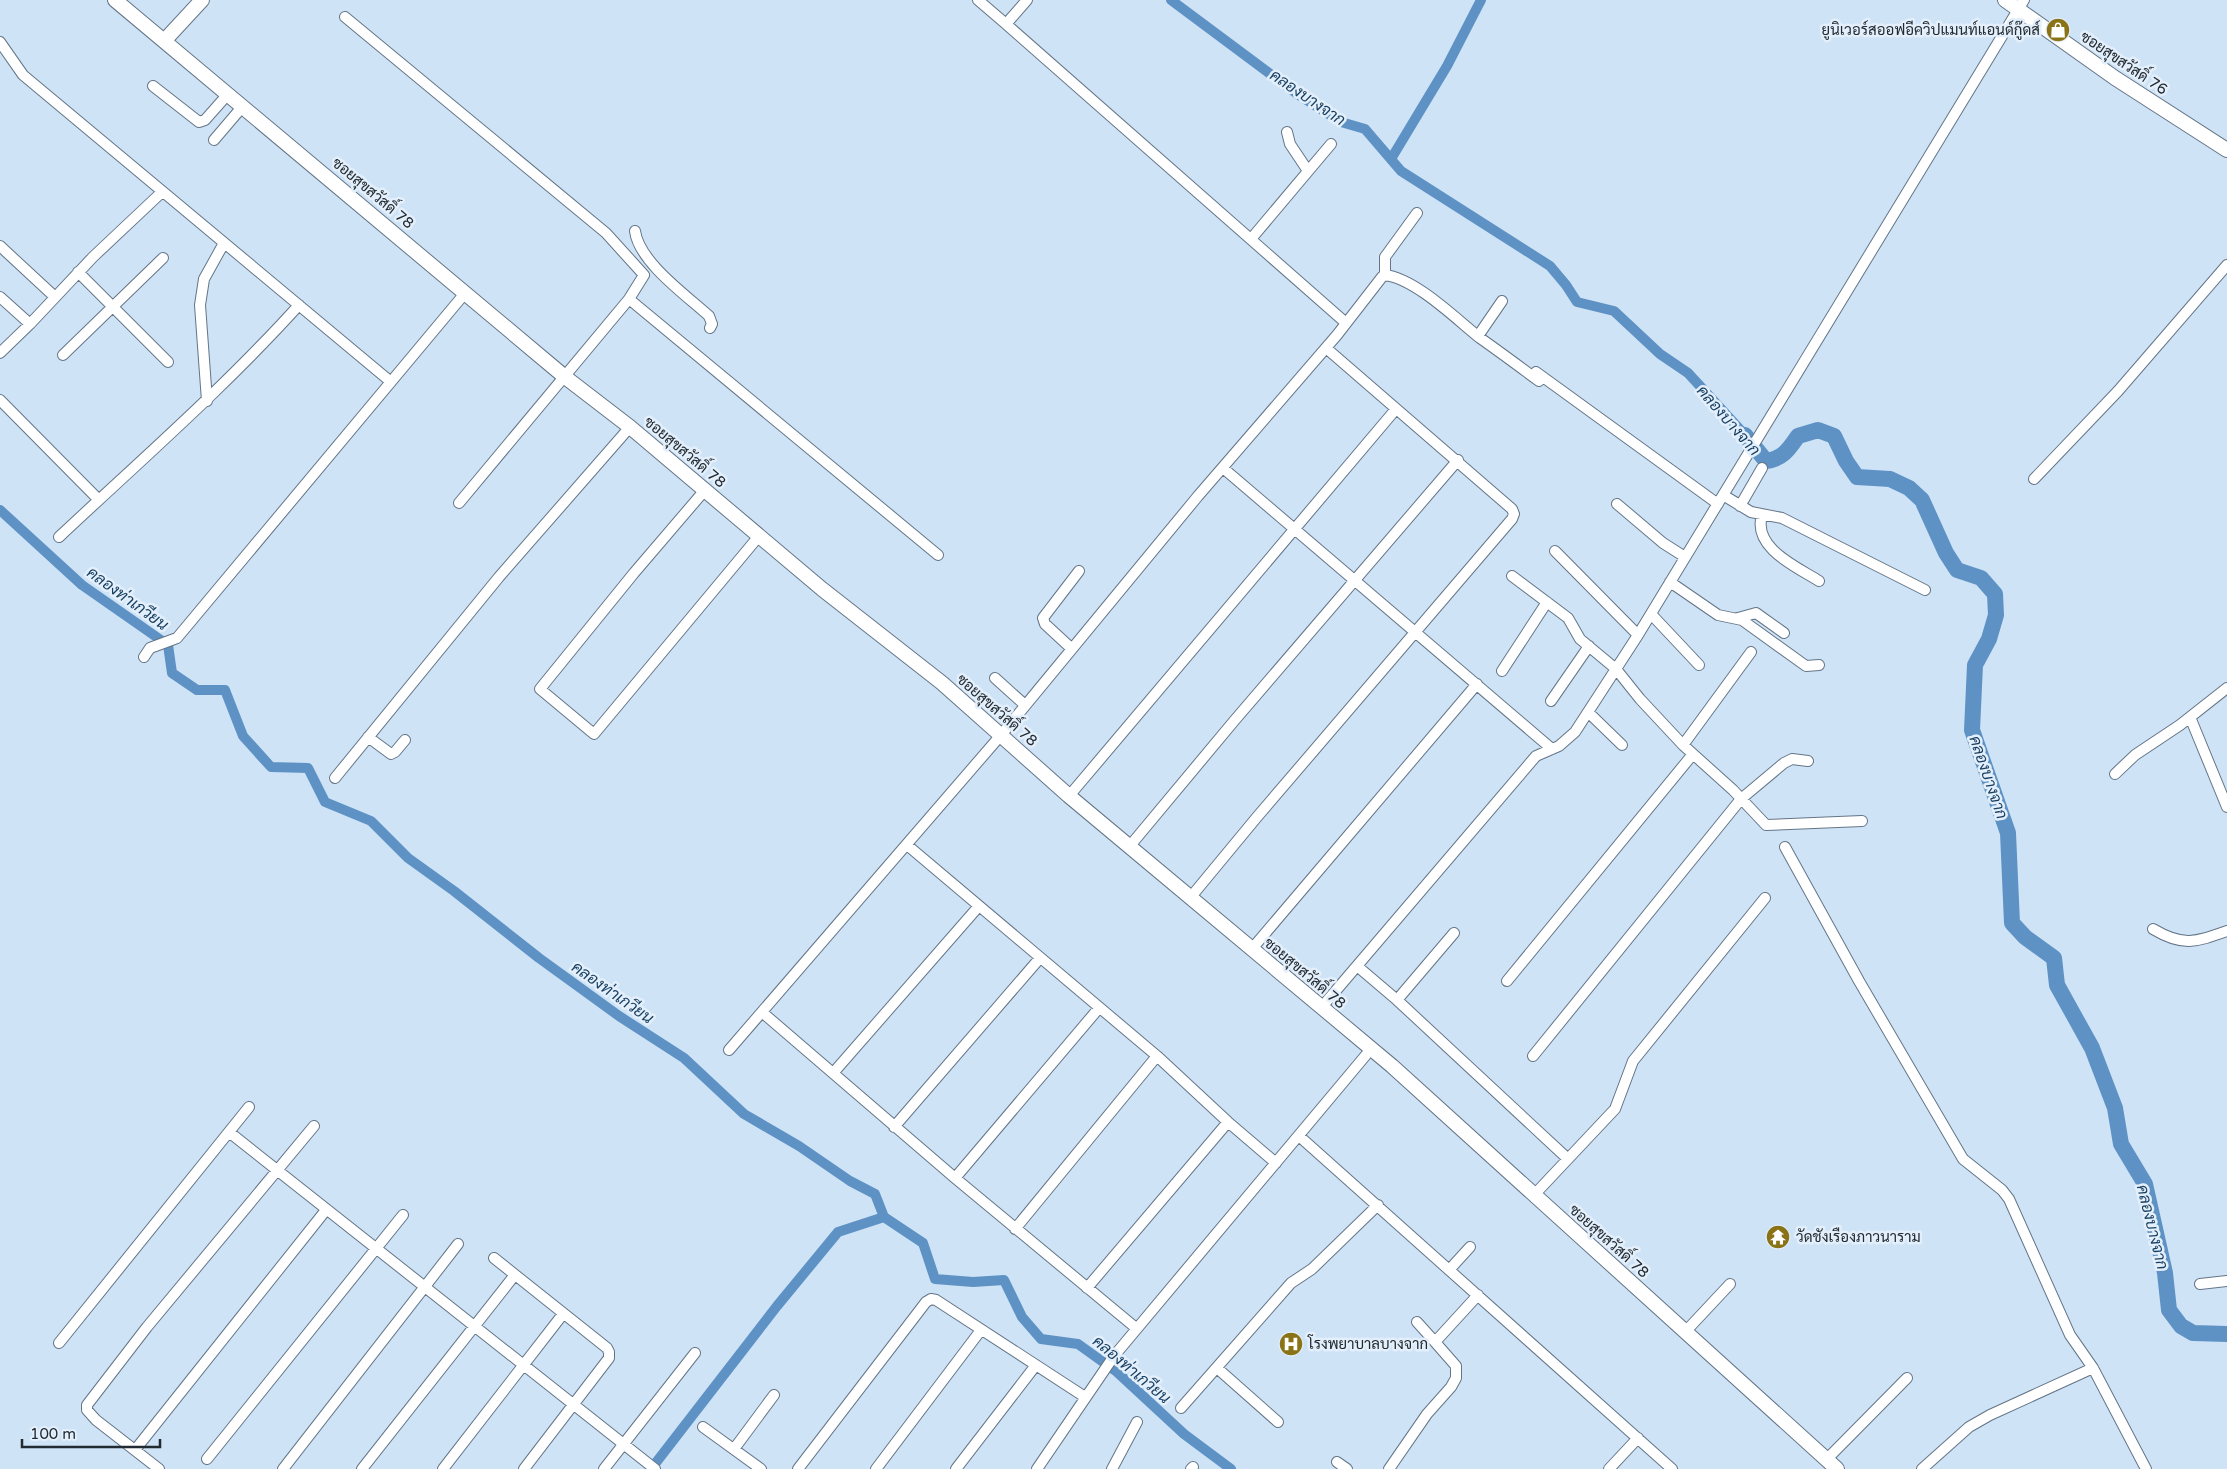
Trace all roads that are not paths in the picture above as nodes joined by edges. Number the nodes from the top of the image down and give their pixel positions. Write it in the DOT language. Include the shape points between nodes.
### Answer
graph roads {
  1 [pos="115,0"];
  2 [pos="202,0"];
  3 [pos="978,0"];
  4 [pos="1027,0"];
  5 [pos="2005,0"];
  6 [pos="2021,5"];
  7 [pos="345,18"];
  8 [pos="1006,24"];
  9 [pos="165,40"];
  10 [pos="0,42"];
  11 [pos="153,86"];
  12 [pos="228,94"];
  13 [pos="242,106"];
  14 [pos="1287,132"];
  15 [pos="214,140"];
  16 [pos="1331,144"];
  17 [pos="2227,150"];
  18 [pos="1308,171"];
  19 [pos="162,192"];
  20 [pos="1418,214"];
  21 [pos="635,231"];
  22 [pos="1251,239"];
  23 [pos="224,243"];
  24 [pos="0,246"];
  25 [pos="163,258"];
  26 [pos="2227,265"];
  27 [pos="656,267"];
  28 [pos="78,272"];
  29 [pos="644,275"];
  30 [pos="1385,275"];
  31 [pos="466,292"];
  32 [pos="0,297"];
  33 [pos="55,298"];
  34 [pos="629,299"];
  35 [pos="1502,301"];
  36 [pos="298,304"];
  37 [pos="112,307"];
  38 [pos="1346,323"];
  39 [pos="30,324"];
  40 [pos="710,328"];
  41 [pos="1478,336"];
  42 [pos="1500,347"];
  43 [pos="1326,348"];
  44 [pos="1,351"];
  45 [pos="63,355"];
  46 [pos="168,362"];
  47 [pos="565,377"];
  48 [pos="1539,381"];
  49 [pos="392,382"];
  50 [pos="0,400"];
  51 [pos="207,401"];
  52 [pos="1396,408"];
  53 [pos="630,427"];
  54 [pos="1458,460"];
  55 [pos="1222,468"];
  56 [pos="1762,468"];
  57 [pos="2034,479"];
  58 [pos="705,490"];
  59 [pos="98,500"];
  60 [pos="1720,500"];
  61 [pos="460,503"];
  62 [pos="1617,504"];
  63 [pos="1740,506"];
  64 [pos="1762,515"];
  65 [pos="1294,530"];
  66 [pos="759,536"];
  67 [pos="59,538"];
  68 [pos="1555,551"];
  69 [pos="938,556"];
  70 [pos="1685,557"];
  71 [pos="1080,571"];
  72 [pos="1512,576"];
  73 [pos="1819,581"];
  74 [pos="1355,582"];
  75 [pos="1670,582"];
  76 [pos="1925,590"];
  77 [pos="1547,602"];
  78 [pos="1650,614"];
  79 [pos="1738,618"];
  80 [pos="1784,633"];
  81 [pos="1414,634"];
  82 [pos="1638,635"];
  83 [pos="1589,646"];
  84 [pos="1072,649"];
  85 [pos="1751,652"];
  86 [pos="147,653"];
  87 [pos="1699,665"];
  88 [pos="1819,665"];
  89 [pos="1502,670"];
  90 [pos="1616,670"];
  91 [pos="995,678"];
  92 [pos="1477,684"];
  93 [pos="2227,688"];
  94 [pos="1551,701"];
  95 [pos="1025,705"];
  96 [pos="1589,712"];
  97 [pos="2190,717"];
  98 [pos="1001,734"];
  99 [pos="368,737"];
  100 [pos="405,740"];
  101 [pos="1683,744"];
  102 [pos="1622,745"];
  103 [pos="1552,749"];
  104 [pos="1693,754"];
  105 [pos="1808,761"];
  106 [pos="2115,774"];
  107 [pos="335,778"];
  108 [pos="1069,796"];
  109 [pos="1741,799"];
  110 [pos="2227,807"];
  111 [pos="1862,821"];
  112 [pos="907,845"];
  113 [pos="1129,847"];
  114 [pos="1785,847"];
  115 [pos="1190,898"];
  116 [pos="1764,898"];
  117 [pos="978,906"];
  118 [pos="2153,929"];
  119 [pos="2227,931"];
  120 [pos="1454,933"];
  121 [pos="1251,950"];
  122 [pos="1040,958"];
  123 [pos="1357,966"];
  124 [pos="1507,980"];
  125 [pos="1397,1000"];
  126 [pos="1099,1008"];
  127 [pos="1321,1008"];
  128 [pos="762,1013"];
  129 [pos="1371,1049"];
  130 [pos="729,1050"];
  131 [pos="1157,1056"];
  132 [pos="1533,1056"];
  133 [pos="834,1072"];
  134 [pos="250,1107"];
  135 [pos="1228,1122"];
  136 [pos="314,1126"];
  137 [pos="894,1127"];
  138 [pos="229,1132"];
  139 [pos="1299,1136"];
  140 [pos="1568,1159"];
  141 [pos="1276,1163"];
  142 [pos="277,1170"];
  143 [pos="955,1178"];
  144 [pos="1534,1195"];
  145 [pos="1378,1205"];
  146 [pos="326,1210"];
  147 [pos="403,1215"];
  148 [pos="1015,1229"];
  149 [pos="458,1244"];
  150 [pos="1470,1247"];
  151 [pos="375,1249"];
  152 [pos="494,1258"];
  153 [pos="1449,1270"];
  154 [pos="514,1276"];
  155 [pos="2227,1281"];
  156 [pos="1730,1284"];
  157 [pos="2200,1284"];
  158 [pos="424,1287"];
  159 [pos="1087,1288"];
  160 [pos="1478,1295"];
  161 [pos="563,1314"];
  162 [pos="1417,1322"];
  163 [pos="474,1327"];
  164 [pos="1136,1328"];
  165 [pos="981,1330"];
  166 [pos="1686,1331"];
  167 [pos="1435,1342"];
  168 [pos="60,1343"];
  169 [pos="695,1353"];
  170 [pos="524,1365"];
  171 [pos="1036,1365"];
  172 [pos="1217,1368"];
  173 [pos="2092,1368"];
  174 [pos="1907,1378"];
  175 [pos="774,1395"];
  176 [pos="1085,1397"];
  177 [pos="574,1405"];
  178 [pos="1181,1408"];
  179 [pos="1137,1422"];
  180 [pos="1278,1422"];
  181 [pos="703,1427"];
  182 [pos="1638,1438"];
  183 [pos="624,1444"];
  184 [pos="734,1449"];
  185 [pos="135,1450"];
  186 [pos="207,1459"];
  187 [pos="1337,1462"];
  188 [pos="1832,1464"];
  189 [pos="651,1466"];
  190 [pos="159,1469"];
  191 [pos="283,1469"];
  192 [pos="362,1469"];
  193 [pos="443,1469"];
  194 [pos="524,1469"];
  195 [pos="604,1469"];
  196 [pos="761,1469"];
  197 [pos="798,1469"];
  198 [pos="876,1469"];
  199 [pos="956,1469"];
  200 [pos="1037,1469"];
  201 [pos="1112,1469"];
  202 [pos="1347,1469"];
  203 [pos="1389,1469"];
  204 [pos="1608,1469"];
  205 [pos="1672,1469"];
  206 [pos="1922,1469"];
  207 [pos="2146,1469"];
  1 -- 9 [label="street, ซอยสุขสวัสดิ์ 78"];
  2 -- 9 [label="street"];
  3 -- 8 [label="street"];
  4 -- 8 [label="street"];
  5 -- 6 [label="street, ซอยสุขสวัสดิ์ 76"];
  6 -- 17 [label="street, ซอยสุขสวัสดิ์ 76" via="2115,78"];
  6 -- 60 [label="street"];
  7 -- 29 [label="street" via="603,230"];
  8 -- 22 [label="street"];
  9 -- 12 [label="street, ซอยสุขสวัสดิ์ 78"];
  10 -- 19 [label="street" via="23,75"];
  11 -- 12 [label="street" via="199,122 205,120"];
  12 -- 13 [label="street, ซอยสุขสวัสดิ์ 78"];
  13 -- 15 [label="street"];
  13 -- 31 [label="street, ซอยสุขสวัสดิ์ 78"];
  14 -- 18 [label="street" via="1290,144"];
  16 -- 18 [label="street"];
  18 -- 22 [label="street"];
  19 -- 23 [label="street"];
  19 -- 28 [label="street"];
  20 -- 30 [label="street" via="1385,257"];
  21 -- 27 [label="street" via="641,250"];
  22 -- 38 [label="street"];
  23 -- 36 [label="street"];
  23 -- 51 [label="street" via="204,279 200,305"];
  24 -- 33 [label="street"];
  25 -- 37 [label="street"];
  26 -- 57 [label="street" via="2118,390"];
  27 -- 29 [label="street"];
  27 -- 40 [label="street" via="709,316"];
  28 -- 33 [label="street"];
  28 -- 37 [label="street"];
  29 -- 34 [label="street"];
  30 -- 38 [label="street"];
  30 -- 41 [label="street" via="1403,279"];
  31 -- 47 [label="street, ซอยสุขสวัสดิ์ 78"];
  31 -- 49 [label="street"];
  32 -- 39 [label="street"];
  33 -- 39 [label="street"];
  34 -- 47 [label="street"];
  34 -- 69 [label="street"];
  35 -- 41 [label="street"];
  36 -- 49 [label="street"];
  36 -- 51 [label="street" via="256,353"];
  37 -- 45 [label="street"];
  37 -- 46 [label="street"];
  38 -- 43 [label="street"];
  39 -- 44 [label="street"];
  41 -- 48 [label="street"];
  42 -- 60 [label="street"];
  43 -- 52 [label="street"];
  43 -- 55 [label="street"];
  47 -- 53 [label="street, ซอยสุขสวัสดิ์ 78"];
  47 -- 61 [label="street"];
  49 -- 86 [label="street" via="182,632"];
  50 -- 59 [label="street"];
  51 -- 59 [label="street"];
  52 -- 54 [label="street"];
  52 -- 65 [label="street"];
  53 -- 58 [label="street, ซอยสุขสวัสดิ์ 78"];
  53 -- 99 [label="street" via="499,577"];
  54 -- 74 [label="street"];
  54 -- 81 [label="street" via="1512,508 1514,514"];
  55 -- 65 [label="street"];
  55 -- 84 [label="street"];
  56 -- 63 [label="street"];
  58 -- 66 [label="street, ซอยสุขสวัสดิ์ 78"];
  58 -- 66 [label="street" via="540,689 594,734"];
  59 -- 67 [label="street"];
  60 -- 63 [label="street"];
  60 -- 70 [label="street"];
  62 -- 70 [label="street"];
  63 -- 64 [label="street"];
  64 -- 73 [label="street" via="1760,530 1773,550"];
  64 -- 76 [label="street" via="1782,518"];
  65 -- 74 [label="street"];
  65 -- 108 [label="street"];
  66 -- 98 [label="street, ซอยสุขสวัสดิ์ 78"];
  68 -- 82 [label="street"];
  70 -- 75 [label="street"];
  71 -- 84 [label="street" via="1043,618 1045,624"];
  72 -- 77 [label="street"];
  74 -- 81 [label="street"];
  74 -- 113 [label="street"];
  75 -- 78 [label="street"];
  75 -- 79 [label="street" via="1718,616"];
  77 -- 83 [label="street" via="1568,618 1576,634"];
  77 -- 89 [label="street"];
  78 -- 82 [label="street"];
  78 -- 87 [label="street"];
  79 -- 80 [label="street" via="1756,613"];
  79 -- 88 [label="street" via="1806,666"];
  81 -- 92 [label="street"];
  81 -- 115 [label="street"];
  82 -- 90 [label="street"];
  83 -- 90 [label="street"];
  83 -- 94 [label="street"];
  84 -- 95 [label="street"];
  85 -- 101 [label="street"];
  90 -- 96 [label="street"];
  90 -- 101 [label="street"];
  91 -- 95 [label="street"];
  92 -- 103 [label="street"];
  92 -- 121 [label="street"];
  93 -- 97 [label="street"];
  95 -- 98 [label="street"];
  96 -- 102 [label="street"];
  96 -- 103 [label="street" via="1565,742"];
  97 -- 106 [label="street" via="2135,755"];
  97 -- 110 [label="street"];
  98 -- 108 [label="street, ซอยสุขสวัสดิ์ 78"];
  98 -- 112 [label="street"];
  99 -- 100 [label="street" via="391,754"];
  99 -- 107 [label="street"];
  101 -- 104 [label="street"];
  103 -- 123 [label="street" via="1536,756"];
  104 -- 109 [label="street"];
  104 -- 124 [label="street"];
  105 -- 109 [label="street" via="1784,763"];
  108 -- 113 [label="street, ซอยสุขสวัสดิ์ 78"];
  109 -- 111 [label="street" via="1766,826"];
  109 -- 132 [label="street"];
  112 -- 117 [label="street"];
  112 -- 128 [label="street"];
  113 -- 115 [label="street, ซอยสุขสวัสดิ์ 78"];
  114 -- 173 [label="street" via="1963,1159 2009,1199 2070,1335"];
  115 -- 121 [label="street, ซอยสุขสวัสดิ์ 78"];
  116 -- 140 [label="street" via="1632,1061 1615,1109"];
  117 -- 122 [label="street"];
  117 -- 133 [label="street"];
  118 -- 119 [label="street" via="2178,942"];
  120 -- 125 [label="street"];
  121 -- 127 [label="street, ซอยสุขสวัสดิ์ 78"];
  122 -- 126 [label="street"];
  122 -- 137 [label="street"];
  123 -- 125 [label="street"];
  123 -- 127 [label="street"];
  125 -- 140 [label="street"];
  126 -- 131 [label="street"];
  126 -- 143 [label="street"];
  127 -- 129 [label="street, ซอยสุขสวัสดิ์ 78"];
  128 -- 130 [label="street"];
  128 -- 133 [label="street"];
  129 -- 139 [label="street"];
  129 -- 144 [label="street, ซอยสุขสวัสดิ์ 78"];
  131 -- 135 [label="street"];
  131 -- 148 [label="street"];
  133 -- 137 [label="street"];
  134 -- 138 [label="street"];
  135 -- 141 [label="street"];
  135 -- 159 [label="street"];
  136 -- 142 [label="street"];
  137 -- 143 [label="street"];
  138 -- 142 [label="street"];
  138 -- 168 [label="street"];
  139 -- 141 [label="street"];
  139 -- 145 [label="street"];
  140 -- 144 [label="street"];
  141 -- 164 [label="street"];
  142 -- 146 [label="street"];
  142 -- 185 [label="street" via="90,1399 87,1410 91,1416"];
  143 -- 148 [label="street"];
  144 -- 166 [label="street, ซอยสุขสวัสดิ์ 78"];
  145 -- 153 [label="street"];
  145 -- 172 [label="street" via="1319,1263 1291,1283"];
  146 -- 151 [label="street"];
  146 -- 185 [label="street"];
  147 -- 151 [label="street"];
  148 -- 159 [label="street"];
  149 -- 158 [label="street"];
  150 -- 153 [label="street"];
  151 -- 158 [label="street"];
  151 -- 186 [label="street"];
  152 -- 154 [label="street"];
  153 -- 160 [label="street"];
  154 -- 161 [label="street"];
  154 -- 163 [label="street"];
  155 -- 157 [label="street"];
  156 -- 166 [label="street"];
  158 -- 163 [label="street"];
  158 -- 191 [label="street"];
  159 -- 164 [label="street"];
  160 -- 167 [label="street"];
  160 -- 182 [label="street"];
  161 -- 170 [label="street"];
  161 -- 177 [label="street" via="607,1348 610,1355"];
  162 -- 167 [label="street"];
  163 -- 170 [label="street"];
  163 -- 192 [label="street"];
  164 -- 176 [label="street"];
  165 -- 171 [label="street"];
  165 -- 197 [label="street" via="936,1300 928,1300"];
  165 -- 198 [label="street"];
  166 -- 188 [label="street, ซอยสุขสวัสดิ์ 78"];
  167 -- 203 [label="street" via="1456,1366 1456,1378"];
  169 -- 183 [label="street"];
  170 -- 177 [label="street"];
  170 -- 193 [label="street"];
  171 -- 176 [label="street"];
  171 -- 199 [label="street"];
  172 -- 178 [label="street"];
  172 -- 180 [label="street"];
  173 -- 206 [label="street" via="1990,1415 1956,1437"];
  173 -- 207 [label="street"];
  174 -- 188 [label="street"];
  175 -- 184 [label="street"];
  176 -- 200 [label="street"];
  177 -- 183 [label="street"];
  177 -- 194 [label="street"];
  179 -- 201 [label="street"];
  181 -- 184 [label="street"];
  182 -- 204 [label="street"];
  182 -- 205 [label="street"];
  183 -- 189 [label="street"];
  183 -- 195 [label="street"];
  184 -- 196 [label="street"];
  185 -- 190 [label="street"];
  187 -- 202 [label="street"];
}
